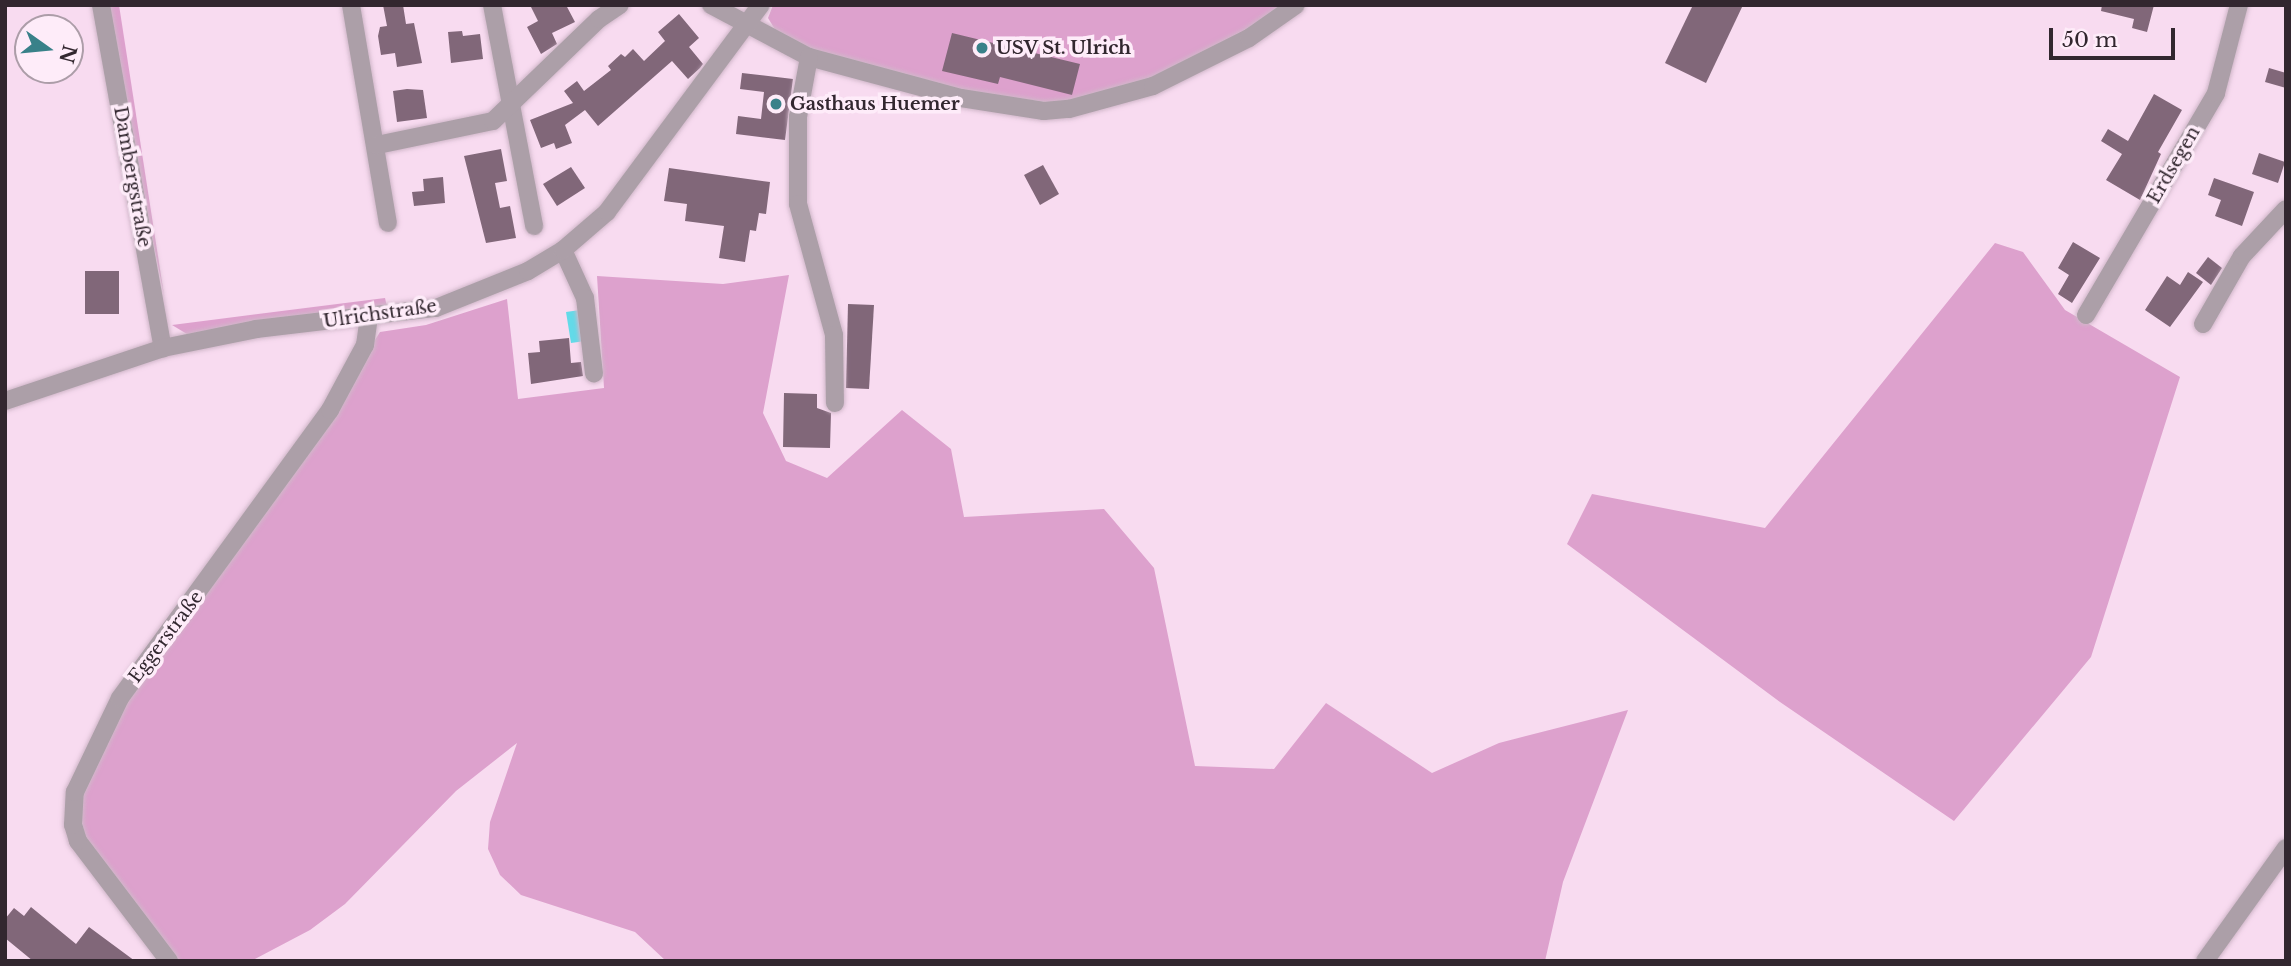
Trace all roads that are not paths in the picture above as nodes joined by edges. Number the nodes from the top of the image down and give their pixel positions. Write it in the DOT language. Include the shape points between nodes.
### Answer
graph roads {
  1 [pos="101,5"];
  2 [pos="351,5"];
  3 [pos="492,5"];
  4 [pos="620,5"];
  5 [pos="711,5"];
  6 [pos="761,5"];
  7 [pos="1296,5"];
  8 [pos="2239,5"];
  9 [pos="745,26"];
  10 [pos="808,57"];
  11 [pos="510,108"];
  12 [pos="377,145"];
  13 [pos="2286,209"];
  14 [pos="387,223"];
  15 [pos="534,226"];
  16 [pos="563,250"];
  17 [pos="2086,315"];
  18 [pos="369,318"];
  19 [pos="2203,324"];
  20 [pos="163,348"];
  21 [pos="594,373"];
  22 [pos="5,401"];
  23 [pos="835,403"];
  24 [pos="2286,848"];
  25 [pos="169,961"];
  26 [pos="2205,961"];
  1 -- 20 [label="street, Dambergstraße"];
  2 -- 12 [label="street"];
  3 -- 11 [label="street"];
  4 -- 11 [label="street" via="592,25"];
  5 -- 9 [label="street"];
  6 -- 9 [label="street, Ulrichstraße"];
  7 -- 10 [label="street" via="1249,38 1153,86 1069,109 1020,111"];
  8 -- 17 [label="street, Erdsegen" via="2216,93"];
  9 -- 10 [label="street"];
  9 -- 16 [label="street, Ulrichstraße" via="632,183"];
  10 -- 23 [label="street" via="798,117 798,204 834,335"];
  11 -- 12 [label="street" via="483,125"];
  11 -- 15 [label="street"];
  12 -- 14 [label="street"];
  13 -- 19 [label="street" via="2242,256"];
  16 -- 18 [label="street, Ulrichstraße" via="465,299"];
  16 -- 21 [label="street" via="585,298"];
  18 -- 20 [label="street, Ulrichstraße" via="256,329"];
  18 -- 25 [label="street, Eggerstraße" via="365,345 340,393 120,698 75,792 73,825 78,841"];
  20 -- 22 [label="street, Ulrichstraße"];
  24 -- 26 [label="street"];
}
